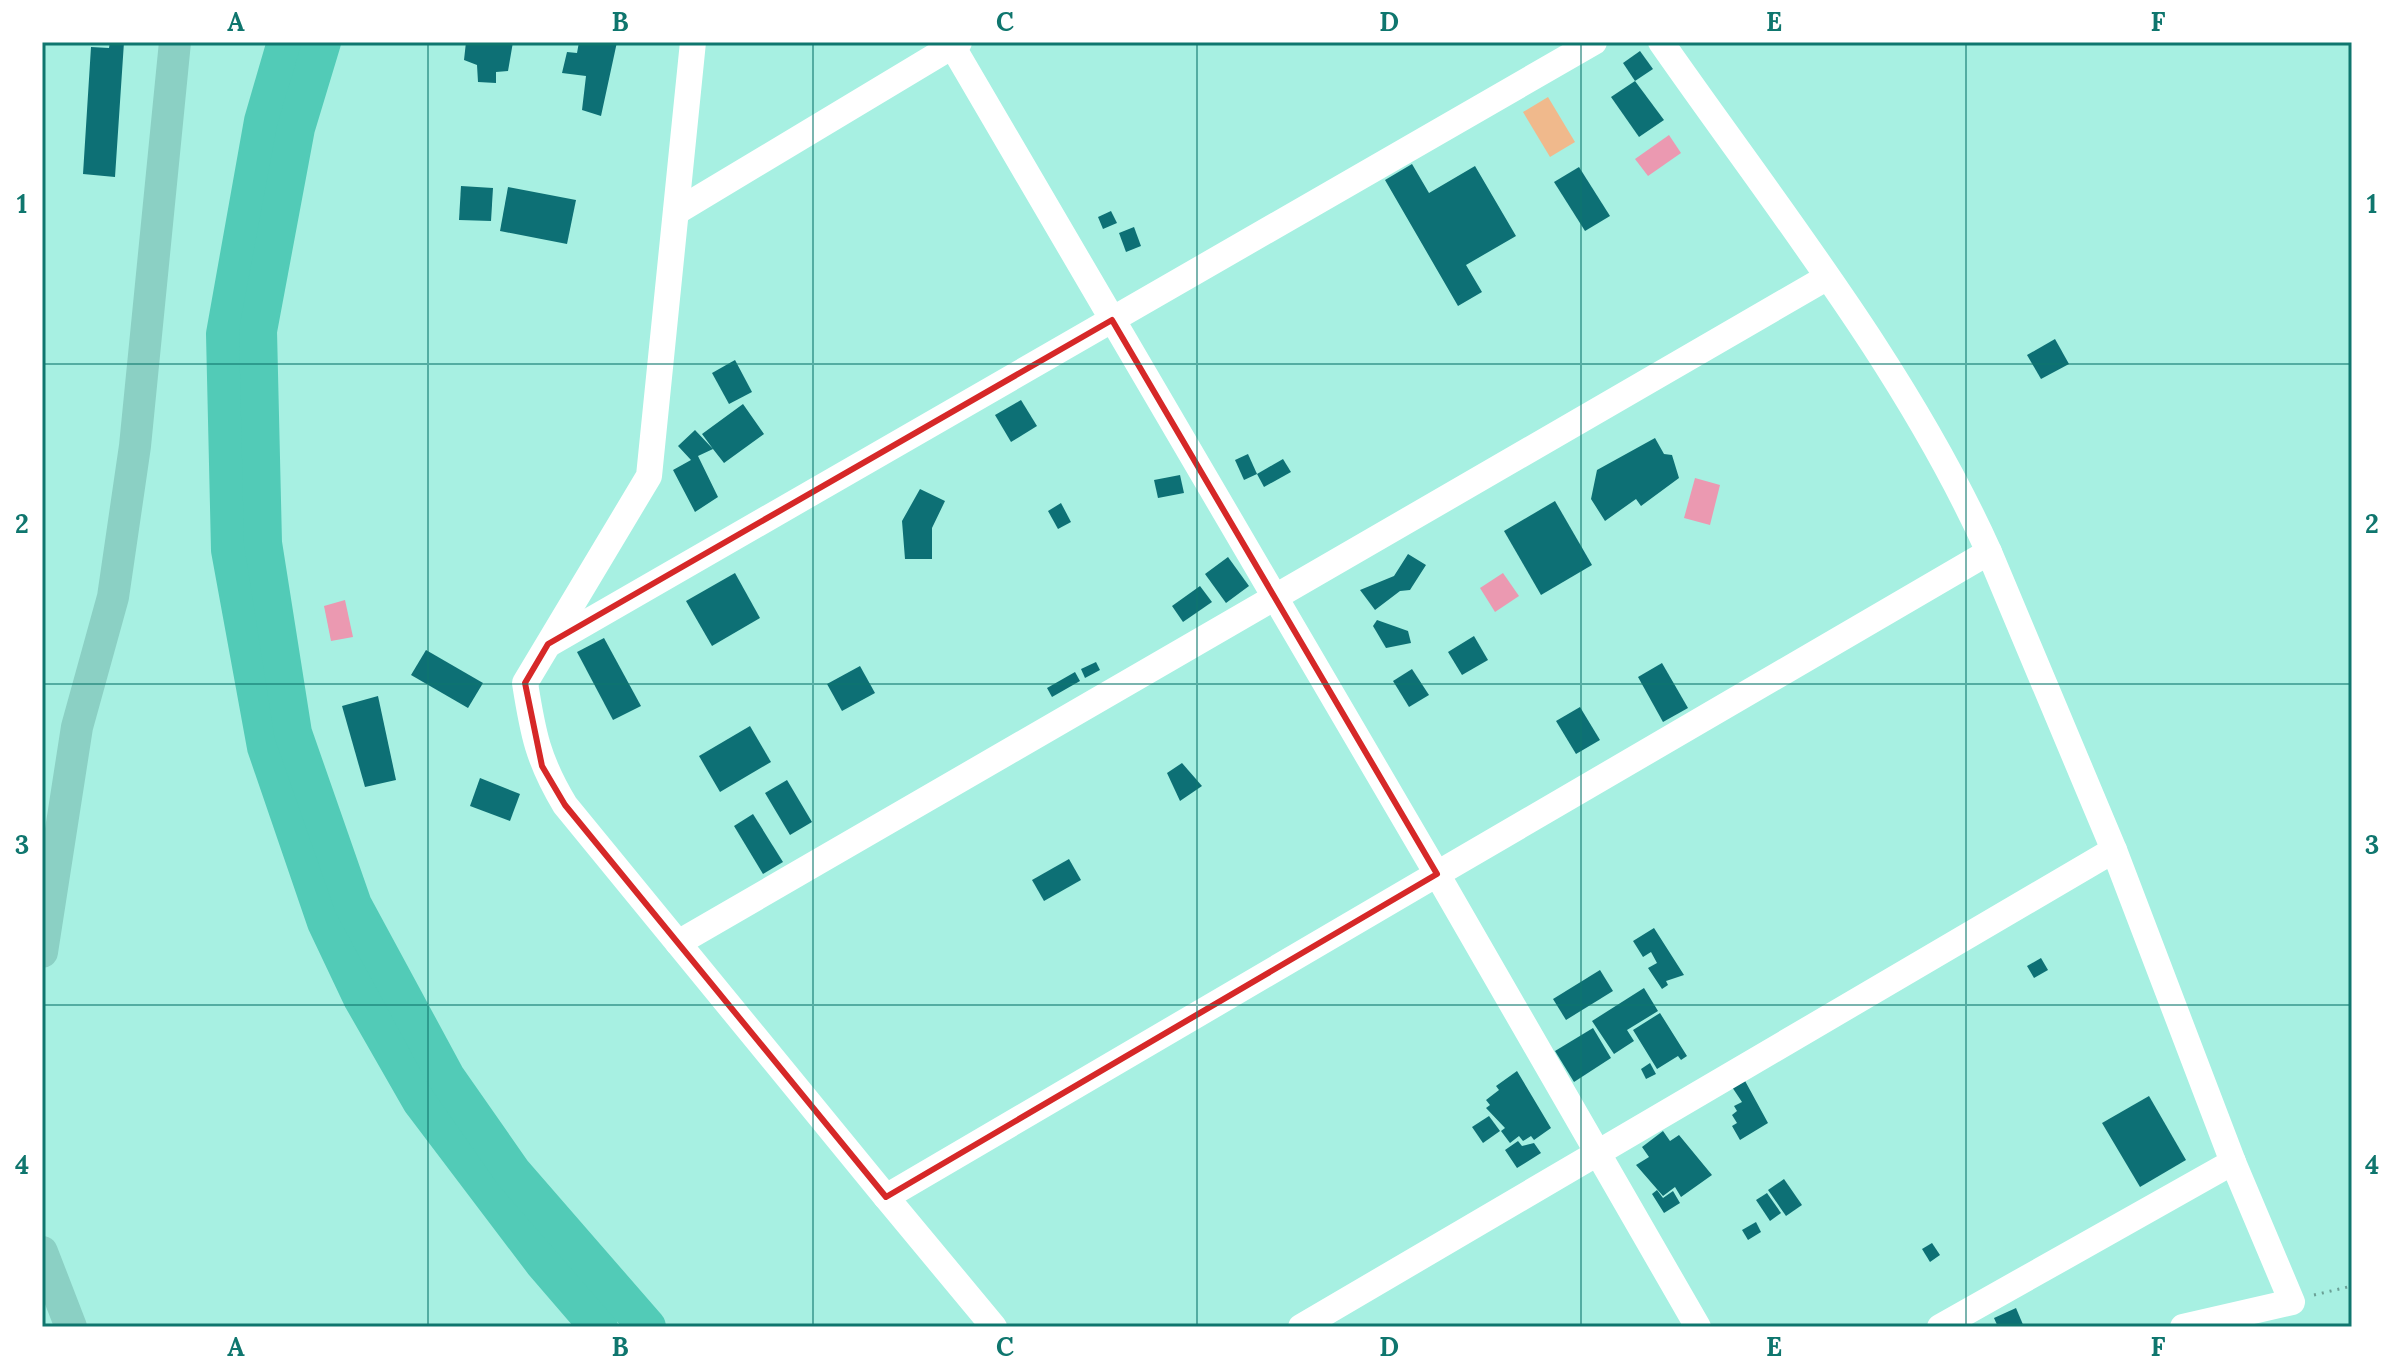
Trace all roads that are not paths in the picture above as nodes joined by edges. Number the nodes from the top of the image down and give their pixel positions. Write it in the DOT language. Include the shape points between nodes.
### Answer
graph roads {
  1 [pos="175,42"];
  2 [pos="286,42"];
  3 [pos="322,42"];
  4 [pos="693,42"];
  5 [pos="1594,42"];
  6 [pos="1661,42"];
  7 [pos="954,43"];
  8 [pos="676,212"];
  9 [pos="1826,278"];
  10 [pos="1112,320"];
  11 [pos="1989,552"];
  12 [pos="1274,595"];
  13 [pos="548,644"];
  14 [pos="2114,850"];
  15 [pos="1437,874"];
  16 [pos="678,943"];
  17 [pos="42,952"];
  18 [pos="1597,1153"];
  19 [pos="2233,1162"];
  20 [pos="886,1197"];
  21 [pos="42,1252"];
  22 [pos="71,1327"];
  23 [pos="599,1327"];
  24 [pos="647,1327"];
  25 [pos="994,1327"];
  26 [pos="1301,1327"];
  27 [pos="1698,1327"];
  28 [pos="1940,1327"];
  29 [pos="2183,1327"];
  1 -- 17 [label="main road" via="135,446 113,597 77,727"];
  2 -- 23 [label="highway" via="263,121 225,334 230,550 266,747 326,922 362,998 414,1088 543,1262"];
  3 -- 24 [label="highway" via="296,128 258,331 263,543 293,733 353,905 446,1077 513,1173"];
  4 -- 8 [label="street"];
  5 -- 10 [label="street"];
  6 -- 9 [label="street"];
  7 -- 8 [label="street"];
  7 -- 10 [label="street"];
  8 -- 13 [label="street" via="649,476"];
  9 -- 11 [label="street" via="1955,477"];
  9 -- 12 [label="street"];
  10 -- 12 [label="street"];
  10 -- 13 [label="street"];
  11 -- 14 [label="street"];
  11 -- 15 [label="street"];
  12 -- 15 [label="street"];
  12 -- 16 [label="street"];
  13 -- 16 [label="street" via="525,683 542,766 565,805"];
  14 -- 18 [label="street"];
  14 -- 19 [label="street"];
  15 -- 18 [label="street"];
  15 -- 20 [label="street"];
  16 -- 20 [label="street"];
  18 -- 26 [label="street"];
  18 -- 27 [label="street"];
  19 -- 28 [label="street"];
  19 -- 29 [label="street" via="2292,1302"];
  20 -- 25 [label="street"];
  21 -- 22 [label="main road"];
}
